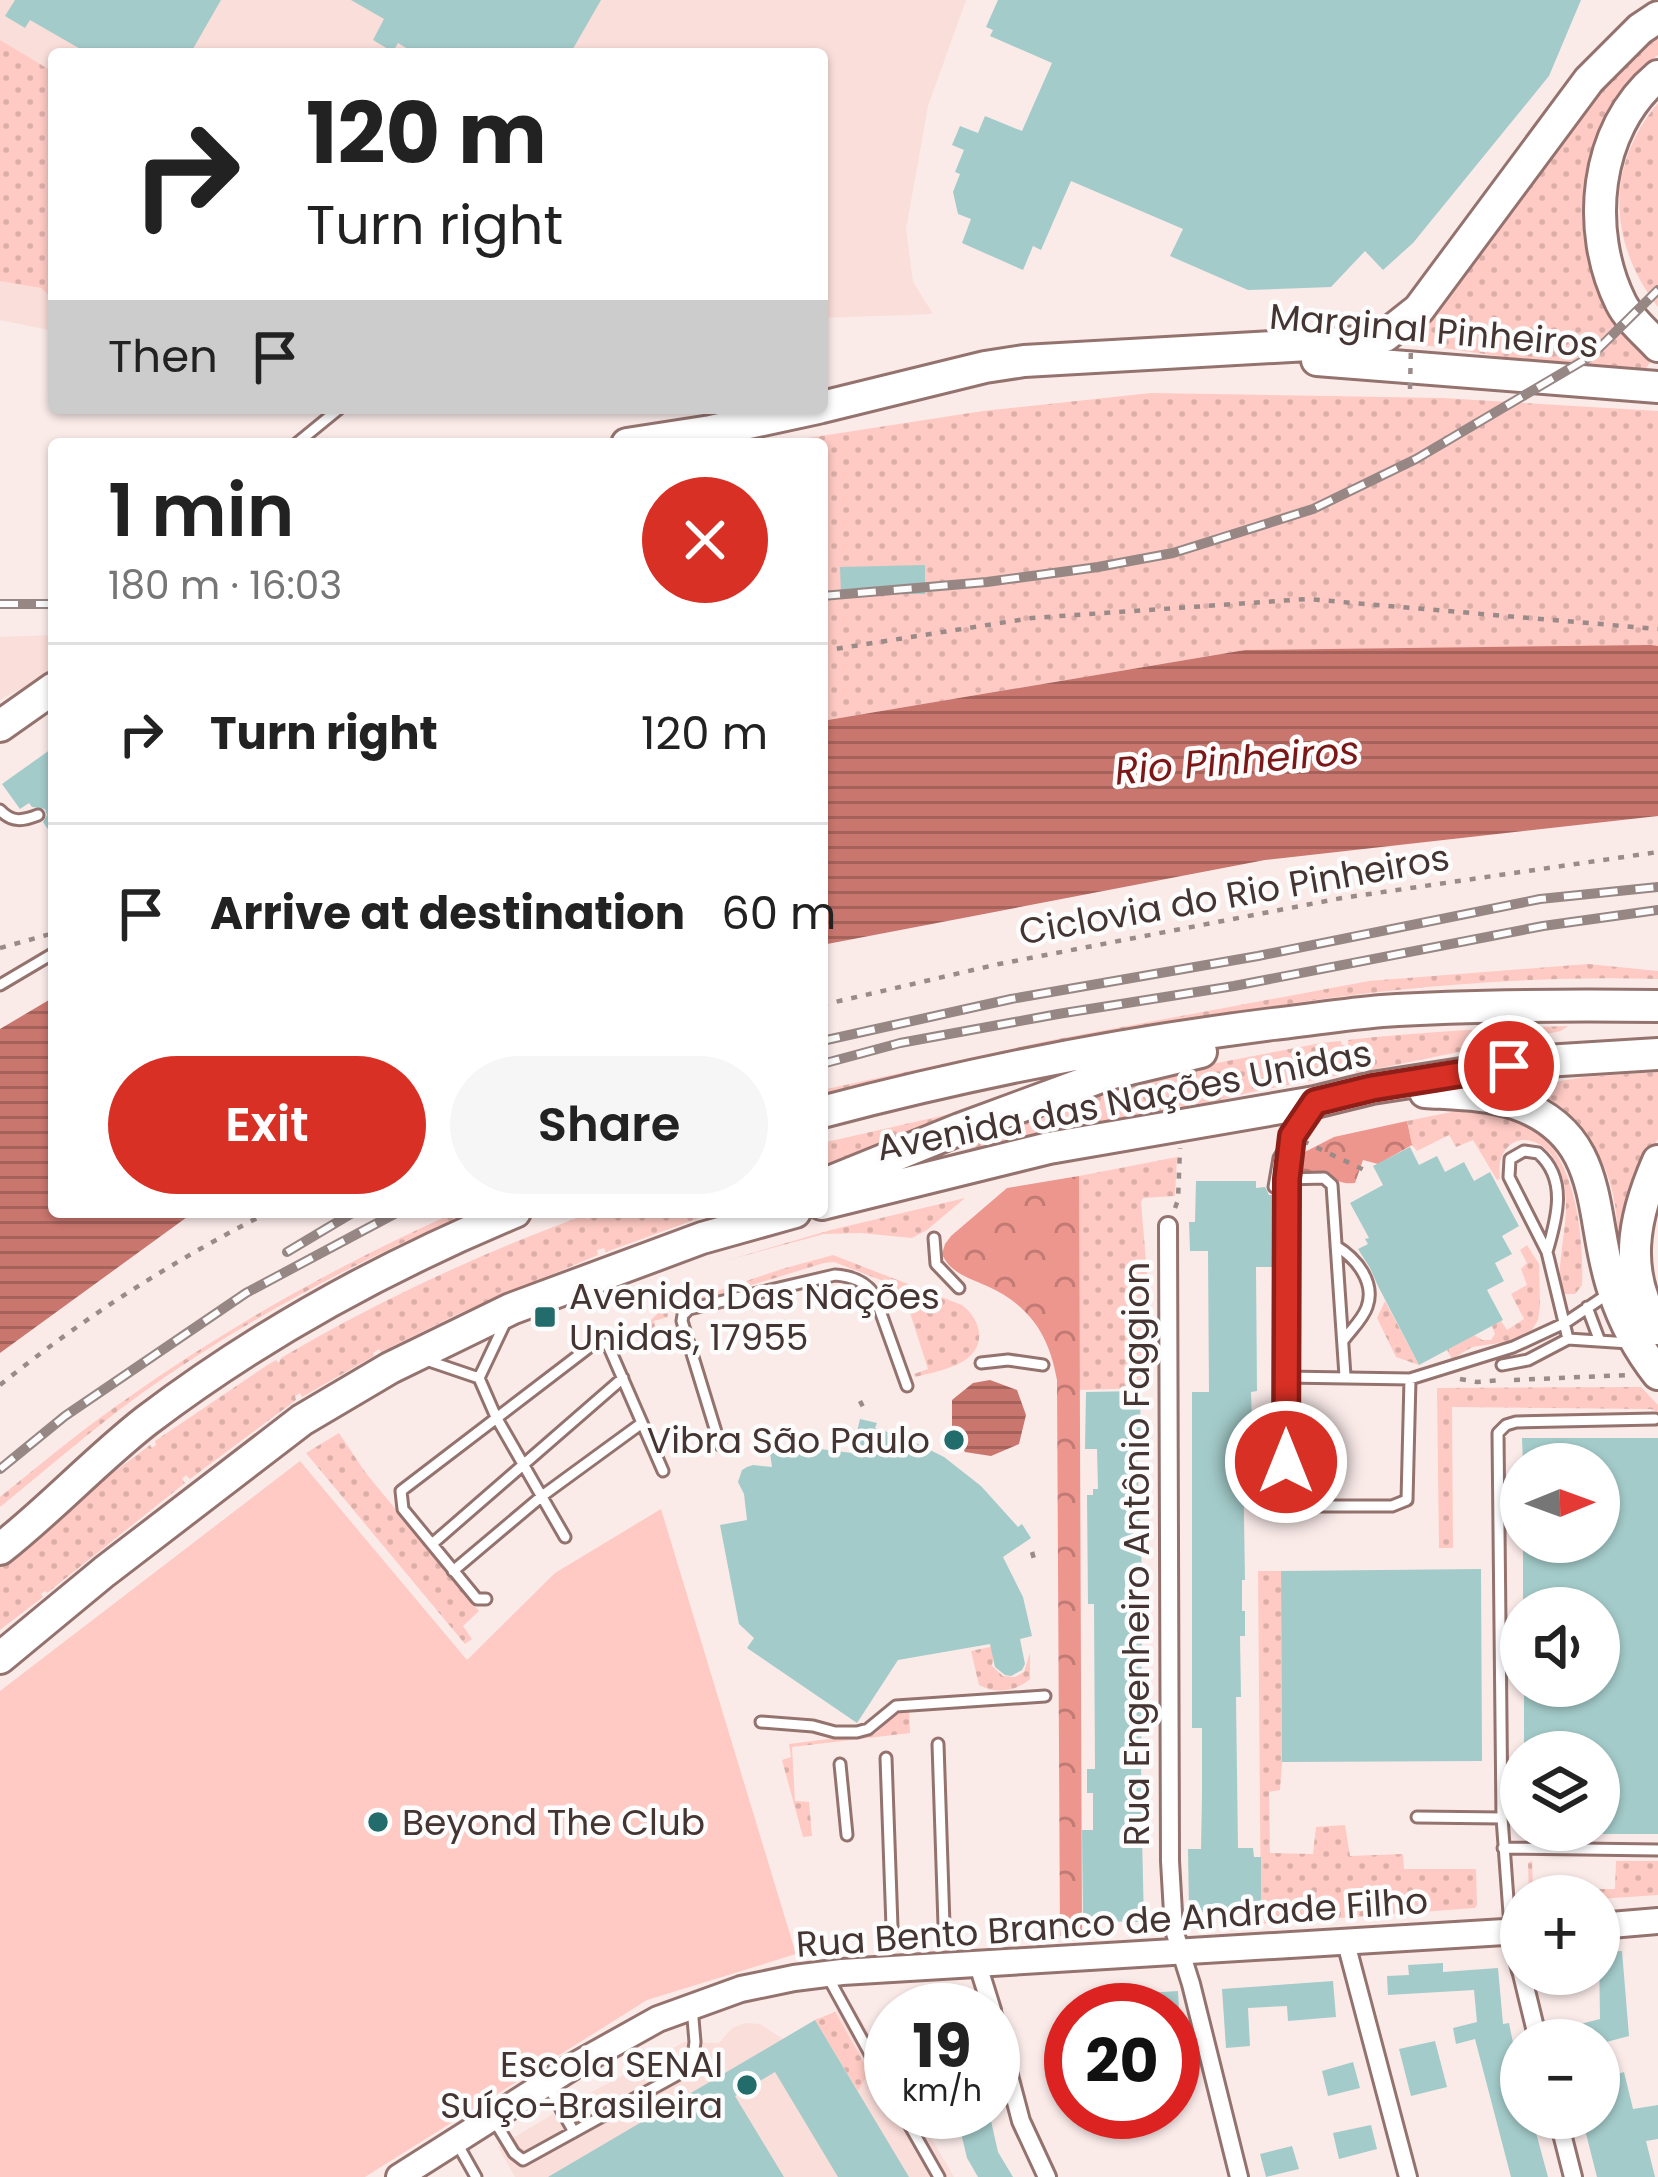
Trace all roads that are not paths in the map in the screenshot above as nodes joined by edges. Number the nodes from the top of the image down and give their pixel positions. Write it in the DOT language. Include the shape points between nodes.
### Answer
graph roads {
  1 [pos="1658,17"];
  2 [pos="1658,76"];
  3 [pos="1658,346"];
  4 [pos="1203,351"];
  5 [pos="1658,387"];
  6 [pos="828,406"];
  7 [pos="333,414"];
  8 [pos="793,414"];
  9 [pos="303,438"];
  10 [pos="663,438"];
  11 [pos="48,692"];
  12 [pos="0,726"];
  13 [pos="0,810"];
  14 [pos="38,815"];
  15 [pos="48,957"];
  16 [pos="0,986"];
  17 [pos="1658,1006"];
  18 [pos="1379,1011"];
  19 [pos="1658,1054"];
  20 [pos="1372,1088"];
  21 [pos="1315,1102"];
  22 [pos="828,1110"];
  23 [pos="1292,1136"];
  24 [pos="1658,1161"];
  25 [pos="1287,1179"];
  26 [pos="828,1183"];
  27 [pos="1274,1187"];
  28 [pos="828,1202"];
  29 [pos="502,1218"];
  30 [pos="747,1218"];
  31 [pos="774,1218"];
  32 [pos="1168,1226"];
  33 [pos="702,1238"];
  34 [pos="934,1238"];
  35 [pos="1336,1246"];
  36 [pos="1547,1252"];
  37 [pos="959,1288"];
  38 [pos="1600,1299"];
  39 [pos="511,1309"];
  40 [pos="1565,1323"];
  41 [pos="1648,1336"];
  42 [pos="1568,1339"];
  43 [pos="1599,1339"];
  44 [pos="1343,1341"];
  45 [pos="413,1356"];
  46 [pos="981,1363"];
  47 [pos="1043,1365"];
  48 [pos="1502,1365"];
  49 [pos="1650,1375"];
  50 [pos="1345,1376"];
  51 [pos="1285,1377"];
  52 [pos="479,1378"];
  53 [pos="623,1378"];
  54 [pos="1410,1379"];
  55 [pos="907,1386"];
  56 [pos="496,1417"];
  57 [pos="1655,1419"];
  58 [pos="642,1423"];
  59 [pos="720,1445"];
  60 [pos="523,1466"];
  61 [pos="663,1471"];
  62 [pos="542,1496"];
  63 [pos="565,1537"];
  64 [pos="432,1544"];
  65 [pos="0,1549"];
  66 [pos="453,1571"];
  67 [pos="485,1599"];
  68 [pos="0,1658"];
  69 [pos="1045,1696"];
  70 [pos="761,1722"];
  71 [pos="1501,1731"];
  72 [pos="938,1744"];
  73 [pos="886,1758"];
  74 [pos="840,1763"];
  75 [pos="1417,1817"];
  76 [pos="1500,1818"];
  77 [pos="847,1835"];
  78 [pos="1620,1850"];
  79 [pos="1658,1850"];
  80 [pos="1658,1921"];
  81 [pos="944,1924"];
  82 [pos="1620,1924"];
  83 [pos="892,1928"];
  84 [pos="1500,1933"];
  85 [pos="1346,1943"];
  86 [pos="1180,1952"];
  87 [pos="978,1965"];
  88 [pos="826,1974"];
  89 [pos="983,1983"];
  90 [pos="692,2005"];
  91 [pos="864,2043"];
  92 [pos="547,2083"];
  93 [pos="493,2117"];
  94 [pos="1020,2117"];
  95 [pos="574,2132"];
  96 [pos="917,2139"];
  97 [pos="1563,2139"];
  98 [pos="456,2140"];
  99 [pos="399,2177"];
  100 [pos="476,2177"];
  101 [pos="939,2177"];
  102 [pos="1048,2177"];
  103 [pos="1239,2177"];
  104 [pos="1408,2177"];
  105 [pos="1573,2177"];
  1 -- 4 [label="highway" via="1589,80 1419,309 1385,336"];
  2 -- 3 [label="highway" via="1613,139 1599,204 1604,260 1623,308"];
  4 -- 5 [label="highway, Marginal Pinheiros"];
  4 -- 6 [label="highway" via="1005,364"];
  7 -- 9 [label="lane"];
  8 -- 10 [label="highway"];
  11 -- 12 [label="highway"];
  13 -- 14 [label="lane" via="16,821"];
  15 -- 16 [label="lane"];
  17 -- 18 [label="highway"];
  18 -- 22 [label="highway" via="1099,1050"];
  18 -- 26 [label="highway" via="1108,1074"];
  19 -- 20 [label="highway, Avenida das Nações Unidas" via="1545,1061"];
  20 -- 21 [label="highway, Avenida das Nações Unidas"];
  20 -- 38 [label="highway" via="1517,1104 1565,1135 1594,1191"];
  21 -- 23 [label="lane"];
  21 -- 28 [label="highway, Avenida das Nações Unidas" via="982,1163"];
  23 -- 25 [label="lane"];
  23 -- 27 [label="lane"];
  24 -- 41 [label="highway" via="1634,1236"];
  25 -- 35 [label="lane" via="1329,1180"];
  25 -- 51 [label="lane"];
  29 -- 65 [label="highway" via="380,1274 263,1341 144,1423"];
  30 -- 33 [label="highway"];
  31 -- 33 [label="highway"];
  32 -- 86 [label="street, Rua Engenheiro Antônio Faggion" via="1170,1862"];
  33 -- 39 [label="highway"];
  34 -- 37 [label="lane" via="936,1264"];
  35 -- 44 [label="lane"];
  35 -- 44 [label="lane" via="1359,1264 1370,1294"];
  36 -- 36 [label="lane" via="1556,1174 1538,1153 1524,1151 1510,1159 1509,1178"];
  36 -- 40 [label="lane"];
  38 -- 40 [label="lane"];
  38 -- 41 [label="highway"];
  38 -- 43 [label="lane"];
  39 -- 45 [label="highway"];
  39 -- 52 [label="lane"];
  40 -- 42 [label="lane"];
  40 -- 54 [label="lane"];
  41 -- 43 [label="lane"];
  41 -- 49 [label="highway"];
  42 -- 43 [label="lane"];
  42 -- 48 [label="lane"];
  44 -- 50 [label="lane"];
  45 -- 52 [label="lane"];
  45 -- 68 [label="highway" via="302,1420"];
  46 -- 47 [label="lane"];
  50 -- 51 [label="lane"];
  50 -- 54 [label="lane"];
  51 -- 54 [label="lane" via="1285,1492 1301,1506 1407,1500"];
  52 -- 56 [label="lane"];
  53 -- 56 [label="lane" via="608,1346 596,1342"];
  53 -- 58 [label="lane"];
  53 -- 60 [label="lane"];
  55 -- 59 [label="lane" via="874,1294 847,1276 689,1309 682,1321"];
  56 -- 60 [label="lane"];
  56 -- 64 [label="lane" via="400,1490 403,1509"];
  57 -- 71 [label="lane" via="1516,1422 1498,1433"];
  58 -- 61 [label="lane"];
  58 -- 62 [label="lane"];
  60 -- 62 [label="lane"];
  60 -- 64 [label="lane"];
  62 -- 63 [label="lane"];
  62 -- 66 [label="lane"];
  64 -- 66 [label="lane"];
  66 -- 67 [label="lane"];
  69 -- 70 [label="lane" via="896,1706 857,1732"];
  72 -- 81 [label="lane"];
  73 -- 83 [label="lane"];
  74 -- 77 [label="lane"];
  75 -- 76 [label="lane"];
  78 -- 79 [label="lane"];
  80 -- 82 [label="street"];
  84 -- 85 [label="street, Rua Bento Branco de Andrade Filho"];
  85 -- 86 [label="street, Rua Bento Branco de Andrade Filho"];
  85 -- 104 [label="street"];
  86 -- 87 [label="street, Rua Bento Branco de Andrade Filho"];
  86 -- 103 [label="street, Rua Engenheiro Antônio Faggion"];
  87 -- 88 [label="street, Rua Bento Branco de Andrade Filho"];
  87 -- 89 [label="street"];
  88 -- 90 [label="street, Rua Bento Branco de Andrade Filho"];
  88 -- 91 [label="lane"];
  90 -- 92 [label="street, Rua Bento Branco de Andrade Filho"];
  90 -- 95 [label="lane" via="692,2065"];
  92 -- 93 [label="street, Rua Bento Branco de Andrade Filho"];
  92 -- 95 [label="lane"];
  93 -- 95 [label="lane" via="523,2160"];
  93 -- 98 [label="street, Rua Bento Branco de Andrade Filho"];
  94 -- 102 [label="street"];
  96 -- 101 [label="lane"];
  97 -- 105 [label="street"];
  98 -- 99 [label="street, Rua Bento Branco de Andrade Filho"];
  98 -- 100 [label="lane"];
}
